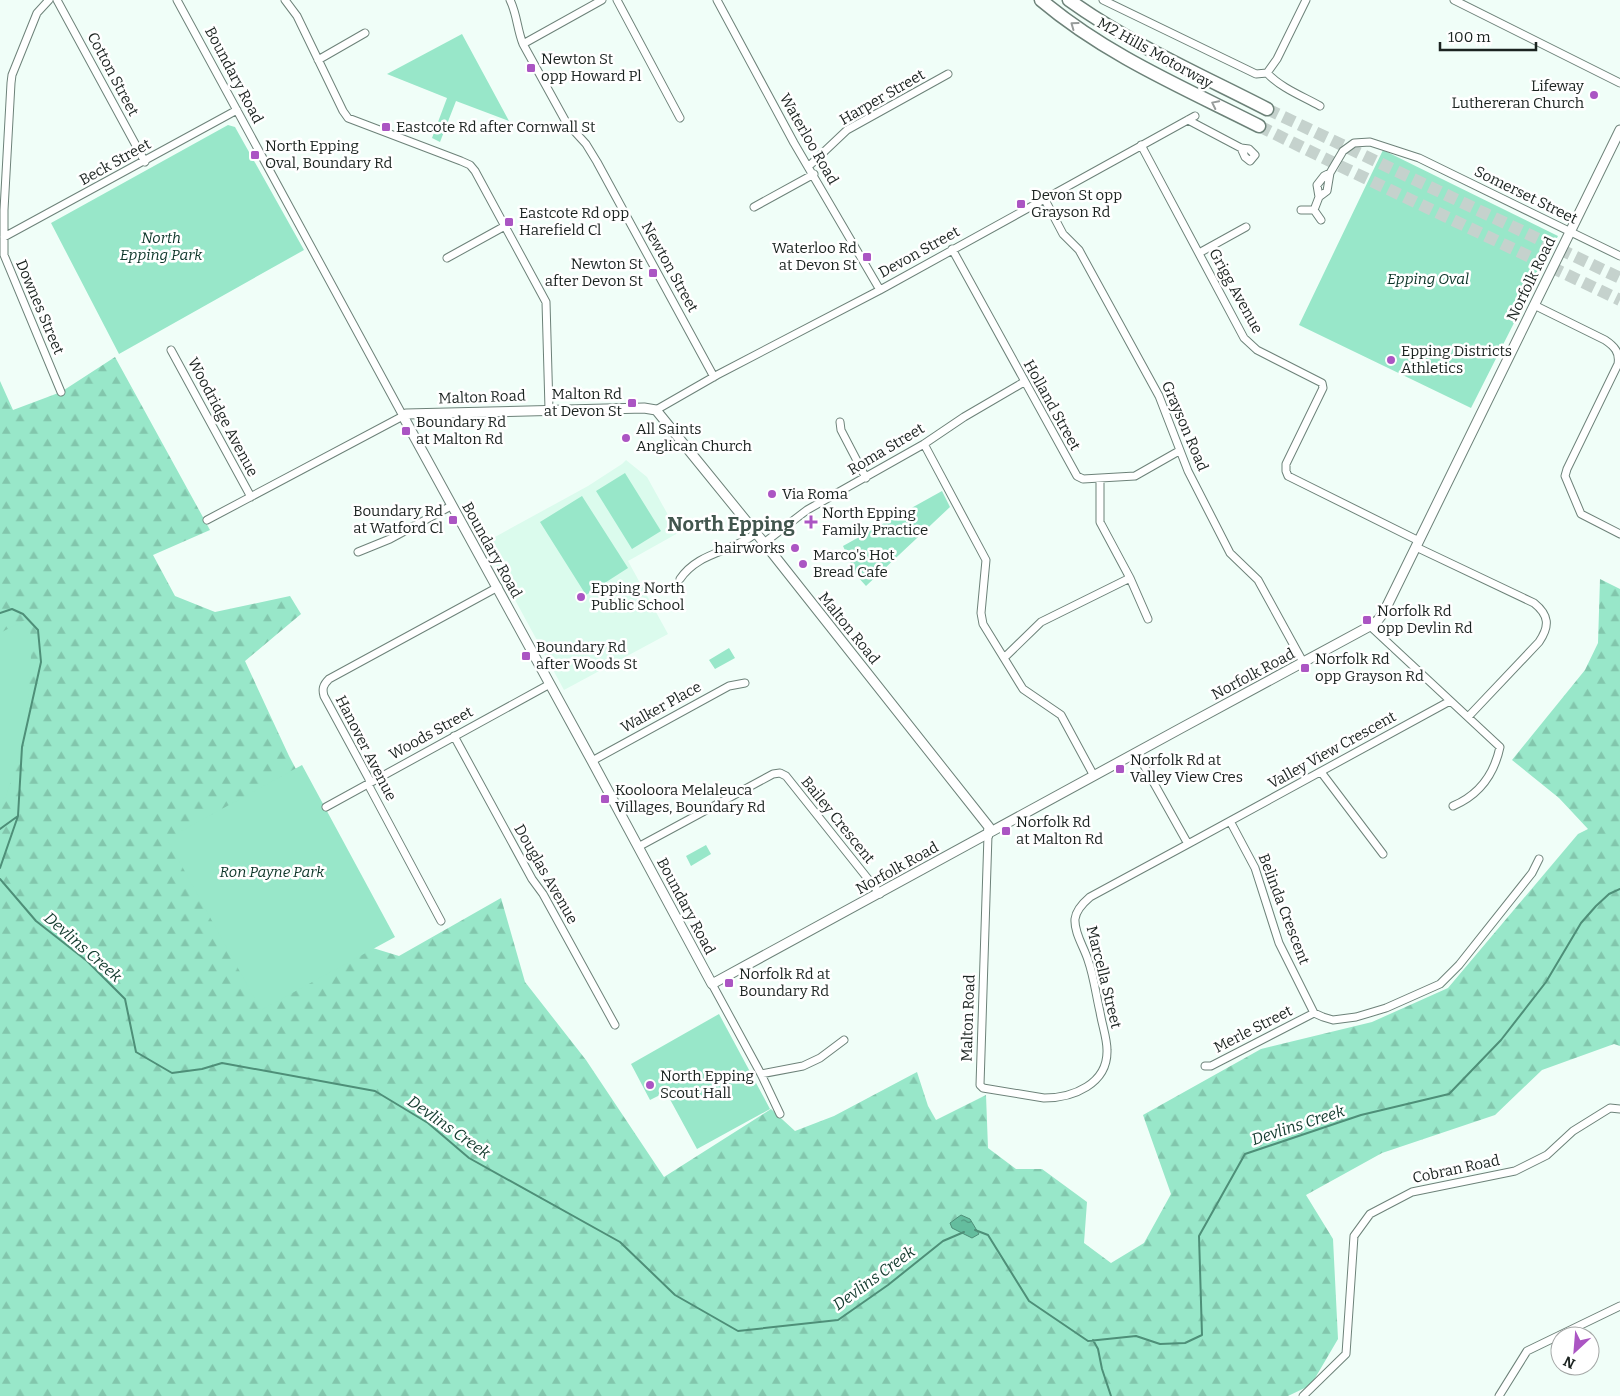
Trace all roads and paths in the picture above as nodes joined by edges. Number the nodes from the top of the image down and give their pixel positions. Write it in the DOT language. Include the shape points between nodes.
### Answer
graph roads {
  1 [pos="49,0"];
  2 [pos="57,0"];
  3 [pos="178,0"];
  4 [pos="285,0"];
  5 [pos="510,0"];
  6 [pos="602,0"];
  7 [pos="617,0"];
  8 [pos="717,0"];
  9 [pos="1041,0"];
  10 [pos="1069,0"];
  11 [pos="1103,0"];
  12 [pos="1306,0"];
  13 [pos="1454,0"];
  14 [pos="365,33"];
  15 [pos="524,44"];
  16 [pos="318,60"];
  17 [pos="1267,73"];
  18 [pos="948,74"];
  19 [pos="1620,83"];
  20 [pos="1320,106"];
  21 [pos="1267,109"];
  22 [pos="238,110"];
  23 [pos="680,118"];
  24 [pos="1259,126"];
  25 [pos="1620,130"];
  26 [pos="1141,146"];
  27 [pos="1241,148"];
  28 [pos="144,162"];
  29 [pos="809,166"];
  30 [pos="814,174"];
  31 [pos="1044,198"];
  32 [pos="754,207"];
  33 [pos="1301,210"];
  34 [pos="1314,210"];
  35 [pos="1321,220"];
  36 [pos="504,226"];
  37 [pos="1246,227"];
  38 [pos="1570,231"];
  39 [pos="4,237"];
  40 [pos="952,249"];
  41 [pos="1198,253"];
  42 [pos="1620,256"];
  43 [pos="447,258"];
  44 [pos="880,290"];
  45 [pos="1534,305"];
  46 [pos="171,350"];
  47 [pos="714,377"];
  48 [pos="1024,382"];
  49 [pos="61,392"];
  50 [pos="549,409"];
  51 [pos="656,410"];
  52 [pos="403,416"];
  53 [pos="840,422"];
  54 [pos="924,444"];
  55 [pos="1179,450"];
  56 [pos="866,478"];
  57 [pos="1100,479"];
  58 [pos="250,497"];
  59 [pos="451,506"];
  60 [pos="207,520"];
  61 [pos="756,533"];
  62 [pos="1620,534"];
  63 [pos="764,544"];
  64 [pos="1417,544"];
  65 [pos="358,552"];
  66 [pos="1130,578"];
  67 [pos="680,579"];
  68 [pos="498,587"];
  69 [pos="1148,619"];
  70 [pos="1370,626"];
  71 [pos="1004,658"];
  72 [pos="1303,662"];
  73 [pos="745,683"];
  74 [pos="550,684"];
  75 [pos="1450,701"];
  76 [pos="1468,717"];
  77 [pos="454,736"];
  78 [pos="1137,753"];
  79 [pos="592,761"];
  80 [pos="1321,772"];
  81 [pos="1094,776"];
  82 [pos="370,783"];
  83 [pos="1453,806"];
  84 [pos="326,807"];
  85 [pos="1230,821"];
  86 [pos="988,835"];
  87 [pos="1188,844"];
  88 [pos="638,847"];
  89 [pos="1383,854"];
  90 [pos="1539,859"];
  91 [pos="880,894"];
  92 [pos="440,921"];
  93 [pos="712,984"];
  94 [pos="1314,1013"];
  95 [pos="615,1025"];
  96 [pos="844,1040"];
  97 [pos="1205,1066"];
  98 [pos="761,1074"];
  99 [pos="979,1081"];
  100 [pos="1620,1109"];
  101 [pos="780,1114"];
  102 [pos="1620,1306"];
  103 [pos="1303,1396"];
  104 [pos="1499,1396"];
  1 -- 39 [label="street, Downes Street" via="38,14 12,75"];
  2 -- 28 [label="street, Cotton Street"];
  3 -- 22 [label="street, Boundary Road"];
  4 -- 16 [label="street" via="297,16"];
  5 -- 15 [label="street, Newton Street"];
  6 -- 15 [label="street"];
  7 -- 23 [label="street"];
  8 -- 29 [label="street, Waterloo Road"];
  24 -- 9 [label="highway, M2 Hills Motorway, one-way" via="1114,52"];
  10 -- 21 [label="highway, M2 Hills Motorway" via="1143,46"];
  11 -- 17 [label="street" via="1256,74"];
  12 -- 17 [label="street"];
  13 -- 19 [label="street"];
  14 -- 16 [label="street"];
  15 -- 47 [label="street, Newton Street" via="566,122 597,162"];
  16 -- 36 [label="street" via="348,118 470,165"];
  17 -- 20 [label="street" via="1283,86"];
  18 -- 29 [label="street, Harper Street" via="847,130"];
  22 -- 28 [label="street, Beck Street"];
  22 -- 52 [label="street, Boundary Road"];
  25 -- 38 [label="street, Norfolk Road"];
  26 -- 27 [label="street, Devon Street" via="1191,118"];
  26 -- 31 [label="street, Devon Street"];
  26 -- 41 [label="street, Grigg Avenue"];
  28 -- 39 [label="street, Beck Street"];
  29 -- 30 [label="street, Waterloo Road"];
  30 -- 32 [label="street"];
  30 -- 44 [label="street, Waterloo Road"];
  31 -- 40 [label="street, Devon Street"];
  31 -- 55 [label="street, Grayson Road" via="1063,234 1079,250 1159,396"];
  33 -- 34 [label="street"];
  34 -- 35 [label="street"];
  34 -- 38 [label="street, Somerset Street" via="1319,196 1327,191 1330,174 1343,151 1360,141 1419,158"];
  36 -- 43 [label="street"];
  36 -- 50 [label="street" via="546,302"];
  37 -- 41 [label="street"];
  38 -- 42 [label="street, Somerset Street"];
  38 -- 45 [label="street, Norfolk Road"];
  39 -- 49 [label="street, Downes Street" via="4,255"];
  40 -- 44 [label="street, Devon Street"];
  40 -- 48 [label="street, Holland Street"];
  41 -- 64 [label="street, Grigg Avenue" via="1244,338 1257,350 1323,384 1286,464 1288,476"];
  44 -- 47 [label="street, Devon Street"];
  45 -- 62 [label="street" via="1605,340 1618,353 1618,364 1565,476 1581,514"];
  45 -- 64 [label="street, Norfolk Road"];
  46 -- 58 [label="street, Woodridge Avenue"];
  47 -- 51 [label="street, Devon Street"];
  48 -- 54 [label="street, Roma Street"];
  48 -- 57 [label="street, Holland Street" via="1072,471 1083,479"];
  50 -- 51 [label="street, Malton Road"];
  50 -- 52 [label="street, Malton Road"];
  51 -- 61 [label="street, Malton Road"];
  52 -- 58 [label="street, Malton Road"];
  52 -- 59 [label="street, Boundary Road"];
  53 -- 56 [label="street"];
  54 -- 56 [label="street, Roma Street"];
  54 -- 71 [label="street" via="984,554 987,566 981,618"];
  55 -- 57 [label="street, Holland Street" via="1135,476"];
  55 -- 72 [label="street, Grayson Road" via="1230,553 1258,580"];
  56 -- 63 [label="street, Roma Street" via="808,510"];
  57 -- 66 [label="street" via="1100,522"];
  58 -- 60 [label="street, Malton Road"];
  59 -- 65 [label="street" via="390,539"];
  59 -- 68 [label="street, Boundary Road"];
  61 -- 63 [label="street, Malton Road"];
  61 -- 67 [label="street" via="729,549 707,556 688,568"];
  63 -- 86 [label="street, Malton Road" via="989,827"];
  64 -- 70 [label="street, Norfolk Road" via="1384,612"];
  64 -- 76 [label="street" via="1534,603 1546,616 1545,633 1539,642"];
  66 -- 69 [label="street"];
  66 -- 71 [label="street" via="1041,622"];
  68 -- 74 [label="street, Boundary Road"];
  68 -- 82 [label="street, Hanover Avenue" via="324,683 324,696"];
  70 -- 72 [label="street, Norfolk Road"];
  70 -- 75 [label="street"];
  71 -- 81 [label="street" via="1023,689 1061,715"];
  72 -- 78 [label="street, Norfolk Road"];
  73 -- 79 [label="street, Walker Place" via="729,686"];
  74 -- 77 [label="street, Woods Street"];
  74 -- 79 [label="street, Boundary Road"];
  75 -- 76 [label="street"];
  75 -- 80 [label="street, Valley View Crescent"];
  76 -- 83 [label="street" via="1500,747 1497,763 1488,779 1464,801"];
  77 -- 82 [label="street, Woods Street"];
  77 -- 95 [label="street, Douglas Avenue"];
  78 -- 81 [label="street, Norfolk Road"];
  78 -- 87 [label="street"];
  79 -- 88 [label="street, Boundary Road"];
  80 -- 85 [label="street, Valley View Crescent"];
  80 -- 89 [label="street"];
  81 -- 86 [label="street, Norfolk Road"];
  82 -- 84 [label="street, Woods Street"];
  82 -- 92 [label="street, Hanover Avenue"];
  85 -- 87 [label="street, Valley View Crescent"];
  85 -- 94 [label="street, Belinda Crescent" via="1255,868 1279,943"];
  86 -- 91 [label="street, Norfolk Road"];
  86 -- 99 [label="street, Malton Road"];
  87 -- 99 [label="street, Marcella Street" via="1090,898 1076,915 1076,927 1088,959 1107,1047 1106,1060 1094,1083 1054,1098 983,1088"];
  88 -- 91 [label="street, Bailey Crescent" via="780,773 786,776"];
  88 -- 93 [label="street, Boundary Road"];
  90 -- 94 [label="street" via="1532,874 1440,984 1386,1008 1356,1017 1333,1020"];
  91 -- 93 [label="street, Norfolk Road"];
  93 -- 98 [label="street, Boundary Road"];
  94 -- 97 [label="street, Merle Street" via="1211,1066"];
  96 -- 98 [label="street" via="803,1066"];
  98 -- 101 [label="street, Boundary Road"];
  100 -- 103 [label="street, Cobran Road" via="1610,1108 1573,1131 1547,1155 1515,1171 1412,1192 1370,1214 1354,1236 1346,1354"];
  102 -- 104 [label="street" via="1527,1351"];
}
